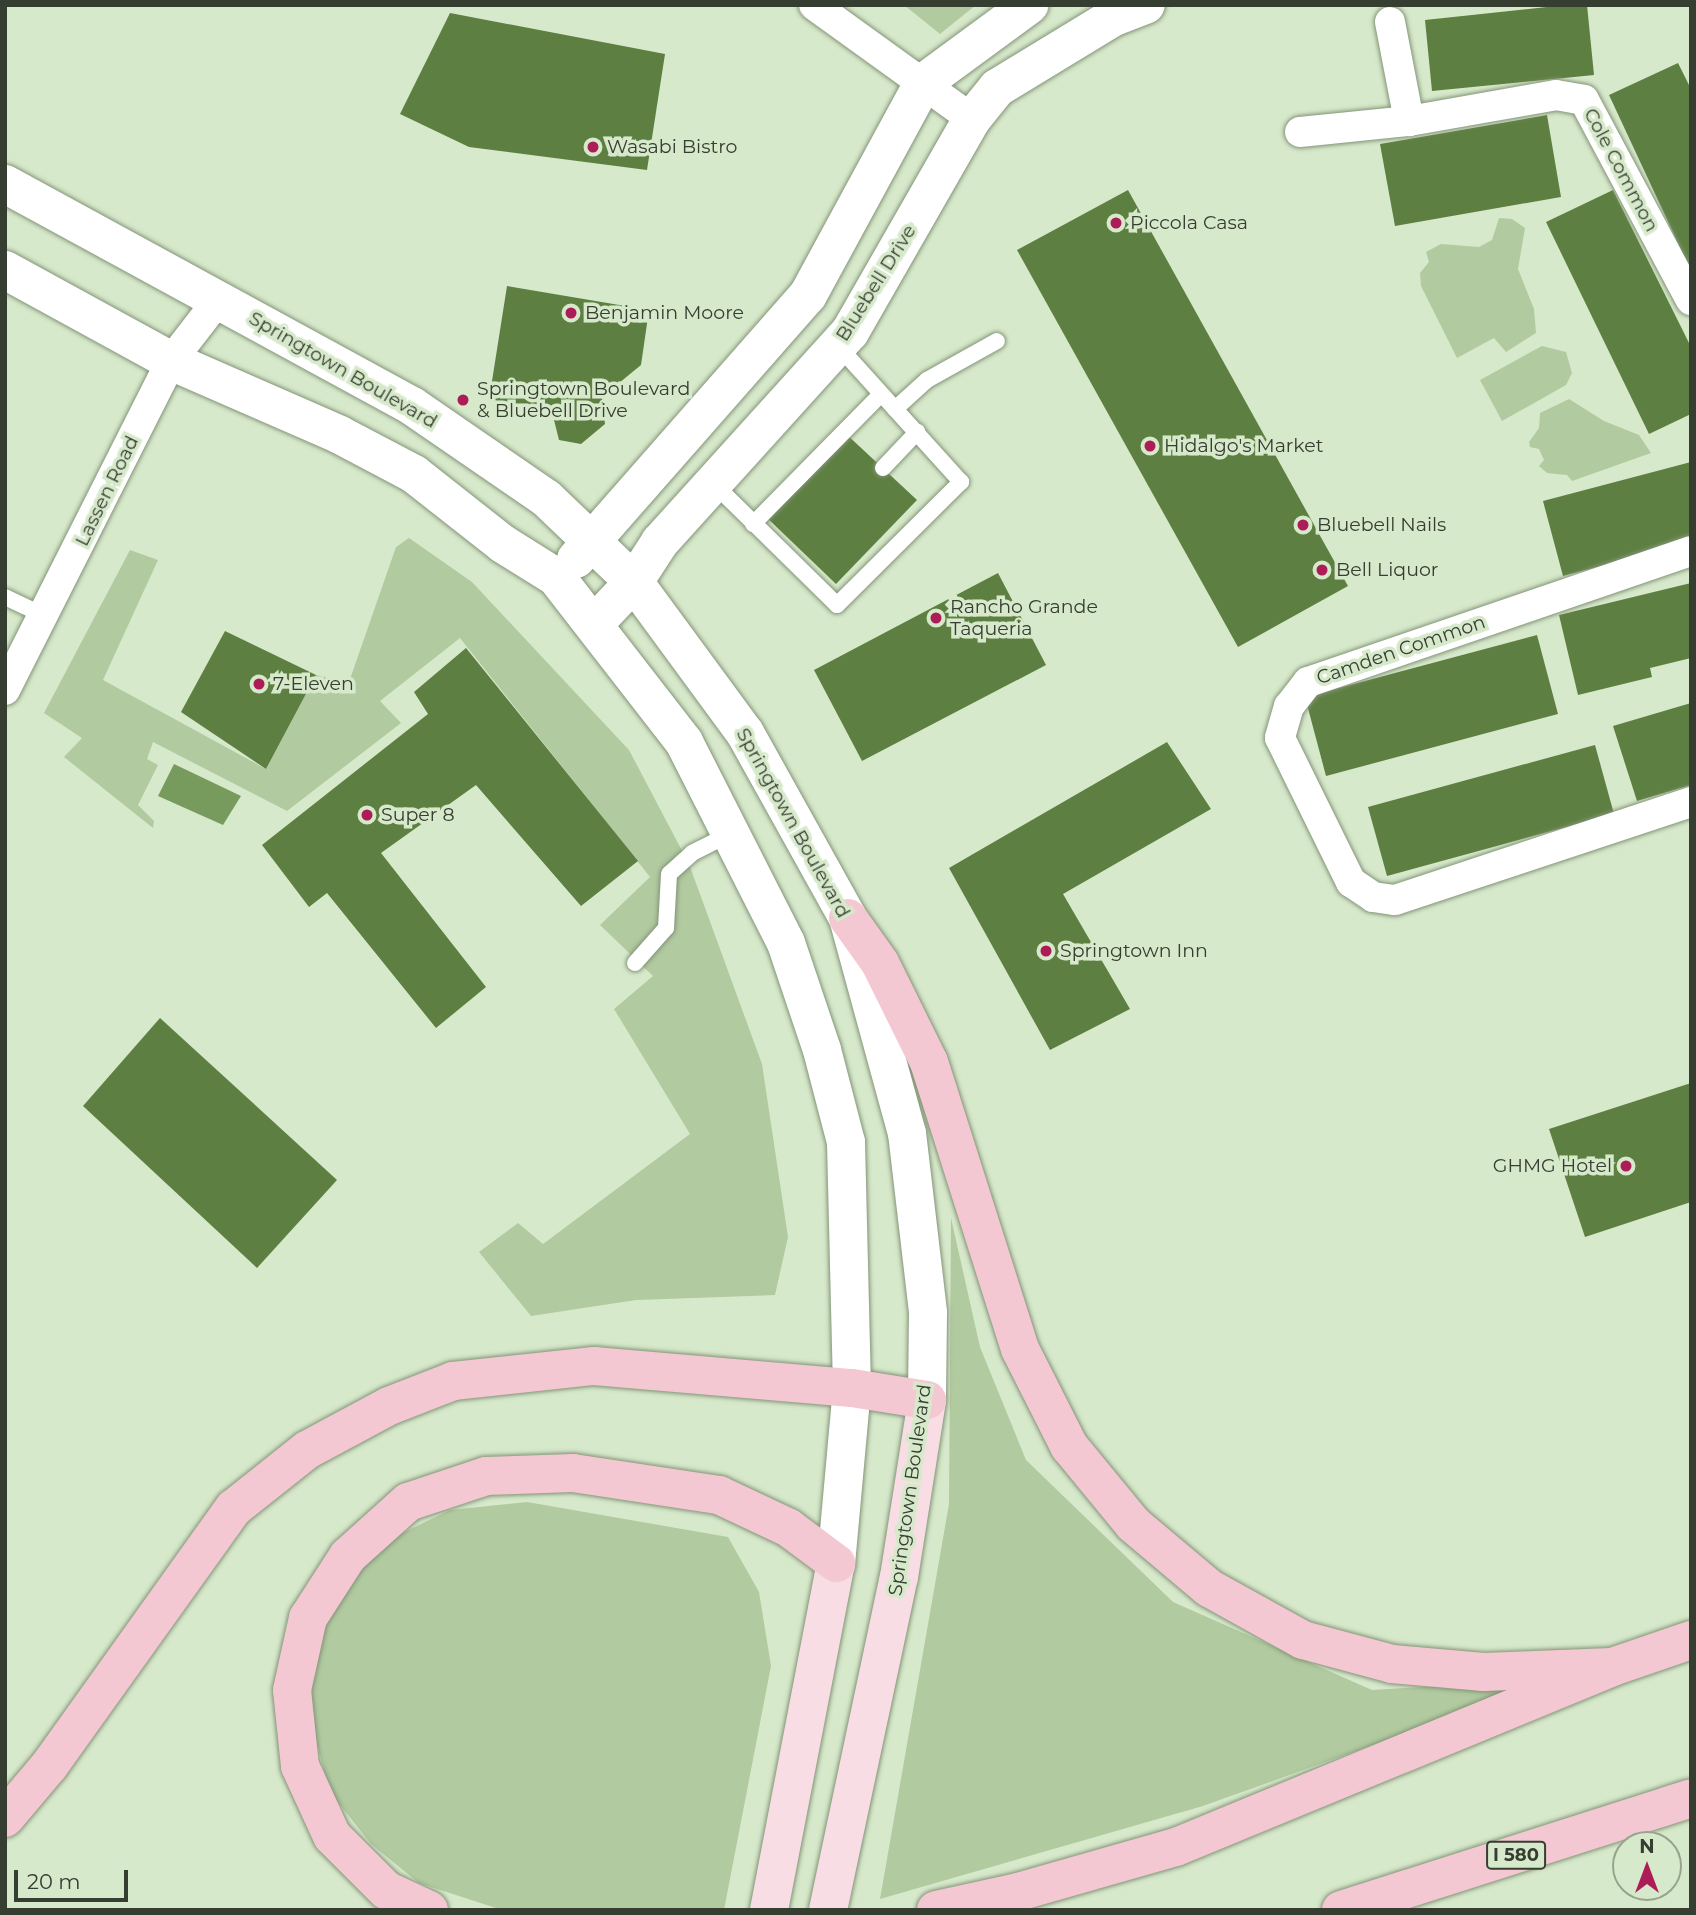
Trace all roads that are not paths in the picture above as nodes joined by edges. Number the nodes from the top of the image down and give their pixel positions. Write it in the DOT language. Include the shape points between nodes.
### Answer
graph roads {
  1 [pos="814,5"];
  2 [pos="1029,5"];
  3 [pos="1146,5"];
  4 [pos="1390,22"];
  5 [pos="923,83"];
  6 [pos="972,119"];
  7 [pos="1409,121"];
  8 [pos="1300,132"];
  9 [pos="5,184"];
  10 [pos="5,270"];
  11 [pos="219,299"];
  12 [pos="1691,300"];
  13 [pos="997,341"];
  14 [pos="838,346"];
  15 [pos="171,361"];
  16 [pos="881,394"];
  17 [pos="895,409"];
  18 [pos="916,432"];
  19 [pos="883,468"];
  20 [pos="713,483"];
  21 [pos="753,524"];
  22 [pos="594,541"];
  23 [pos="1691,551"];
  24 [pos="556,577"];
  25 [pos="634,582"];
  26 [pos="5,597"];
  27 [pos="45,616"];
  28 [pos="595,623"];
  29 [pos="5,690"];
  30 [pos="1691,802"];
  31 [pos="732,833"];
  32 [pos="848,918"];
  33 [pos="635,962"];
  34 [pos="852,1388"];
  35 [pos="927,1401"];
  36 [pos="836,1563"];
  37 [pos="1691,1640"];
  38 [pos="1612,1667"];
  39 [pos="1691,1798"];
  40 [pos="5,1818"];
  41 [pos="429,1910"];
  42 [pos="769,1910"];
  43 [pos="828,1910"];
  44 [pos="936,1910"];
  45 [pos="1341,1910"];
  1 -- 5 [label="street"];
  2 -- 5 [label="street"];
  3 -- 6 [label="street, Bluebell Drive" via="1114,17 998,88"];
  4 -- 7 [label="street"];
  5 -- 6 [label="street"];
  5 -- 22 [label="street" via="808,295"];
  6 -- 14 [label="street, Bluebell Drive"];
  7 -- 8 [label="street"];
  7 -- 12 [label="street, Cole Common" via="1556,95 1584,100"];
  9 -- 11 [label="street, Springtown Boulevard"];
  10 -- 15 [label="street"];
  11 -- 15 [label="street, Lassen Road"];
  11 -- 22 [label="street, Springtown Boulevard" via="412,406 546,498"];
  13 -- 17 [label="lane" via="927,380"];
  14 -- 16 [label="lane"];
  14 -- 20 [label="street, Bluebell Drive"];
  15 -- 24 [label="street" via="340,435 414,474 503,544"];
  15 -- 27 [label="street, Lassen Road"];
  16 -- 17 [label="lane"];
  16 -- 21 [label="lane"];
  17 -- 18 [label="lane"];
  18 -- 19 [label="lane"];
  18 -- 21 [label="lane" via="961,481 836,605 798,558"];
  20 -- 21 [label="lane"];
  20 -- 25 [label="street, Bluebell Drive" via="660,542"];
  22 -- 24 [label="street"];
  22 -- 25 [label="street, Springtown Boulevard"];
  23 -- 30 [label="street, Camden Common" via="1308,681 1289,706 1280,738 1352,882 1373,897 1395,901"];
  24 -- 28 [label="street"];
  25 -- 28 [label="street, Bluebell Drive"];
  25 -- 32 [label="street, Springtown Boulevard" via="745,733"];
  26 -- 27 [label="lane"];
  27 -- 29 [label="street, Lassen Road"];
  28 -- 31 [label="street" via="684,742"];
  31 -- 33 [label="lane" via="692,853 669,874 666,928"];
  31 -- 34 [label="street" via="786,943 822,1050 846,1142"];
  32 -- 35 [label="street, Springtown Boulevard" via="907,1133 928,1312"];
  32 -- 38 [label="highway" via="880,963 929,1062 1020,1349 1069,1446 1133,1524 1209,1588 1303,1640 1392,1664 1471,1671"];
  34 -- 35 [label="highway"];
  34 -- 36 [label="street"];
  34 -- 40 [label="highway" via="594,1366 453,1381 389,1406 307,1451 260,1483 234,1508 49,1766"];
  35 -- 43 [label="main road, Springtown Boulevard" via="899,1577"];
  36 -- 41 [label="highway" via="789,1528 719,1495 573,1473 486,1476 408,1502 348,1556 308,1618 292,1690 300,1766 332,1836 386,1890"];
  36 -- 42 [label="main road"];
  37 -- 38 [label="highway"];
  38 -- 44 [label="highway" via="1177,1847"];
  39 -- 45 [label="highway, I 580"];
}
